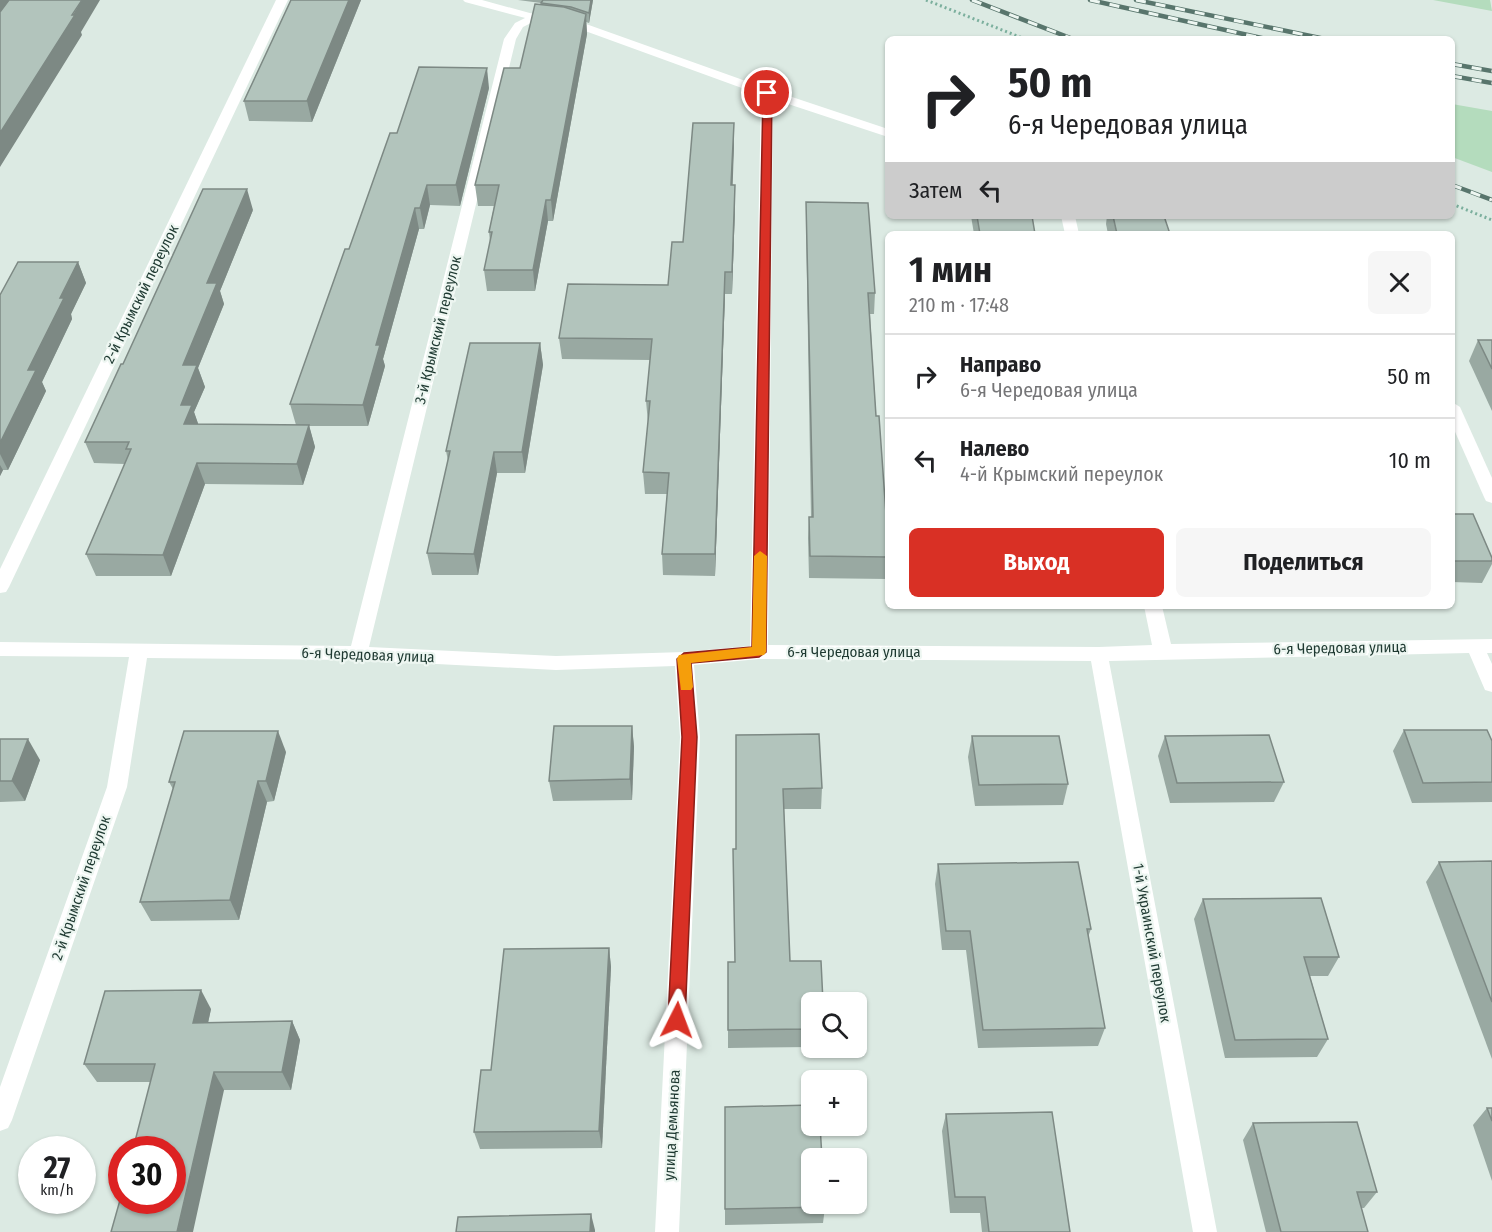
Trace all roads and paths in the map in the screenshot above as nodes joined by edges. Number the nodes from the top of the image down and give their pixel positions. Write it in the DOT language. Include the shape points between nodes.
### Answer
graph roads {
  1 [pos="282,0"];
  2 [pos="469,0"];
  3 [pos="526,0"];
  4 [pos="926,0"];
  5 [pos="515,13"];
  6 [pos="533,17"];
  7 [pos="1017,36"];
  8 [pos="767,93"];
  9 [pos="885,132"];
  10 [pos="1455,205"];
  11 [pos="1492,220"];
  12 [pos="1455,414"];
  13 [pos="1492,497"];
  14 [pos="0,587"];
  15 [pos="1154,609"];
  16 [pos="1484,646"];
  17 [pos="0,650"];
  18 [pos="139,651"];
  19 [pos="1162,651"];
  20 [pos="759,652"];
  21 [pos="358,653"];
  22 [pos="1099,654"];
  23 [pos="684,659"];
  24 [pos="1492,685"];
  25 [pos="0,1120"];
  26 [pos="667,1232"];
  27 [pos="1205,1232"];
  1 -- 14 [label="street, 2-й Крымский переулок"];
  2 -- 5 [label="street"];
  3 -- 5 [label="street"];
  4 -- 7 [label="path"];
  5 -- 6 [label="street"];
  6 -- 8 [label="street" via="568,21"];
  6 -- 21 [label="street, 3-й Крымский переулок" via="519,25 510,39"];
  8 -- 9 [label="street"];
  8 -- 20 [label="street"];
  10 -- 11 [label="path"];
  12 -- 13 [label="street"];
  15 -- 19 [label="street"];
  16 -- 19 [label="street, 6-я Чередовая улица"];
  16 -- 24 [label="street"];
  17 -- 18 [label="street, 6-я Чередовая улица"];
  18 -- 21 [label="street, 6-я Чередовая улица"];
  18 -- 25 [label="street, 2-й Крымский переулок" via="117,787"];
  19 -- 22 [label="street, 6-я Чередовая улица"];
  20 -- 22 [label="street, 6-я Чередовая улица"];
  20 -- 23 [label="street, 6-я Чередовая улица"];
  21 -- 23 [label="street, 6-я Чередовая улица" via="556,663"];
  22 -- 27 [label="street, 1-й Украинский переулок"];
  23 -- 26 [label="street, улица Демьянова" via="690,737"];
}
